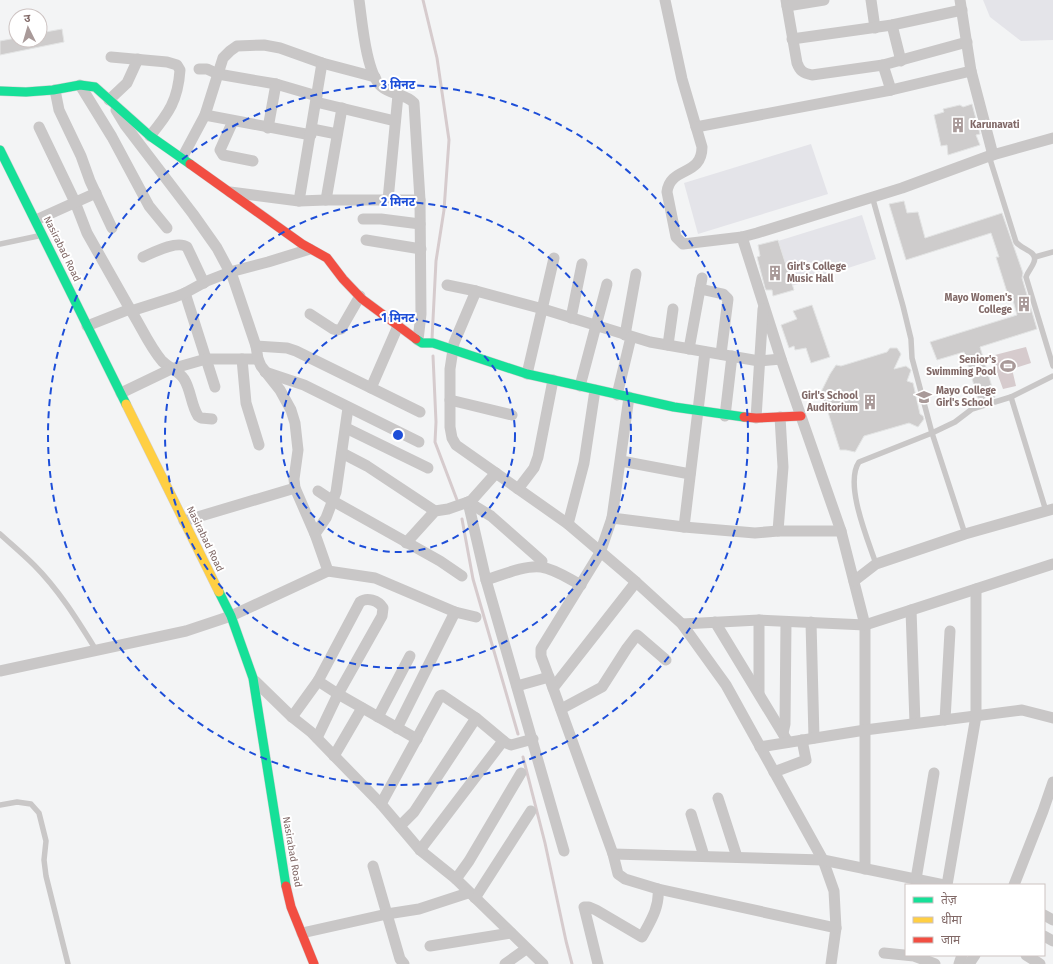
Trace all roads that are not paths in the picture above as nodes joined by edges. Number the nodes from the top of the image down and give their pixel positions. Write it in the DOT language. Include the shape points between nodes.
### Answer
graph roads {
  1 [pos="359,0"];
  2 [pos="665,0"];
  3 [pos="824,0"];
  4 [pos="871,0"];
  5 [pos="787,3"];
  6 [pos="961,5"];
  7 [pos="892,25"];
  8 [pos="876,28"];
  9 [pos="792,39"];
  10 [pos="967,42"];
  11 [pos="111,57"];
  12 [pos="138,59"];
  13 [pos="901,61"];
  14 [pos="322,63"];
  15 [pos="883,65"];
  16 [pos="199,69"];
  17 [pos="971,71"];
  18 [pos="218,74"];
  19 [pos="375,78"];
  20 [pos="276,84"];
  21 [pos="80,85"];
  22 [pos="56,90"];
  23 [pos="891,90"];
  24 [pos="0,91"];
  25 [pos="398,95"];
  26 [pos="316,99"];
  27 [pos="111,102"];
  28 [pos="342,108"];
  29 [pos="205,115"];
  30 [pos="233,121"];
  31 [pos="395,121"];
  32 [pos="39,127"];
  33 [pos="696,127"];
  34 [pos="268,128"];
  35 [pos="312,132"];
  36 [pos="337,134"];
  37 [pos="150,136"];
  38 [pos="1053,138"];
  39 [pos="0,150"];
  40 [pos="991,156"];
  41 [pos="182,158"];
  42 [pos="253,161"];
  43 [pos="229,192"];
  44 [pos="96,193"];
  45 [pos="872,196"];
  46 [pos="326,200"];
  47 [pos="388,200"];
  48 [pos="420,200"];
  49 [pos="299,201"];
  50 [pos="75,202"];
  51 [pos="363,219"];
  52 [pos="36,220"];
  53 [pos="420,224"];
  54 [pos="112,228"];
  55 [pos="167,228"];
  56 [pos="42,234"];
  57 [pos="742,237"];
  58 [pos="366,240"];
  59 [pos="0,244"];
  60 [pos="310,249"];
  61 [pos="421,249"];
  62 [pos="1053,252"];
  63 [pos="143,257"];
  64 [pos="1035,257"];
  65 [pos="554,258"];
  66 [pos="582,264"];
  67 [pos="230,272"];
  68 [pos="636,274"];
  69 [pos="204,283"];
  70 [pos="607,284"];
  71 [pos="446,285"];
  72 [pos="476,291"];
  73 [pos="185,293"];
  74 [pos="360,296"];
  75 [pos="763,302"];
  76 [pos="543,309"];
  77 [pos="673,309"];
  78 [pos="131,310"];
  79 [pos="310,314"];
  80 [pos="571,318"];
  81 [pos="87,326"];
  82 [pos="398,326"];
  83 [pos="596,326"];
  84 [pos="628,336"];
  85 [pos="420,341"];
  86 [pos="668,345"];
  87 [pos="256,346"];
  88 [pos="689,349"];
  89 [pos="453,351"];
  90 [pos="706,352"];
  91 [pos="726,355"];
  92 [pos="206,359"];
  93 [pos="242,359"];
  94 [pos="258,359"];
  95 [pos="781,359"];
  96 [pos="759,361"];
  97 [pos="1053,366"];
  98 [pos="171,369"];
  99 [pos="265,372"];
  100 [pos="527,374"];
  101 [pos="1053,376"];
  102 [pos="553,380"];
  103 [pos="580,386"];
  104 [pos="215,387"];
  105 [pos="371,388"];
  106 [pos="595,390"];
  107 [pos="121,393"];
  108 [pos="616,395"];
  109 [pos="630,397"];
  110 [pos="1011,397"];
  111 [pos="450,400"];
  112 [pos="348,408"];
  113 [pos="698,411"];
  114 [pos="420,412"];
  115 [pos="512,415"];
  116 [pos="725,416"];
  117 [pos="801,416"];
  118 [pos="780,417"];
  119 [pos="756,418"];
  120 [pos="212,419"];
  121 [pos="346,428"];
  122 [pos="932,433"];
  123 [pos="419,442"];
  124 [pos="259,445"];
  125 [pos="342,453"];
  126 [pos="621,461"];
  127 [pos="147,468"];
  128 [pos="428,468"];
  129 [pos="496,473"];
  130 [pos="690,474"];
  131 [pos="295,488"];
  132 [pos="518,489"];
  133 [pos="318,491"];
  134 [pos="333,501"];
  135 [pos="465,503"];
  136 [pos="1049,510"];
  137 [pos="435,511"];
  138 [pos="612,518"];
  139 [pos="184,521"];
  140 [pos="568,524"];
  141 [pos="684,527"];
  142 [pos="778,531"];
  143 [pos="840,531"];
  144 [pos="0,534"];
  145 [pos="316,534"];
  146 [pos="965,534"];
  147 [pos="406,542"];
  148 [pos="600,553"];
  149 [pos="542,561"];
  150 [pos="876,564"];
  151 [pos="1053,564"];
  152 [pos="328,571"];
  153 [pos="462,576"];
  154 [pos="486,580"];
  155 [pos="854,581"];
  156 [pos="636,582"];
  157 [pos="581,585"];
  158 [pos="976,589"];
  159 [pos="911,610"];
  160 [pos="455,612"];
  161 [pos="227,617"];
  162 [pos="476,617"];
  163 [pos="759,620"];
  164 [pos="715,622"];
  165 [pos="786,622"];
  166 [pos="811,622"];
  167 [pos="682,624"];
  168 [pos="865,625"];
  169 [pos="950,632"];
  170 [pos="96,650"];
  171 [pos="410,656"];
  172 [pos="666,660"];
  173 [pos="0,671"];
  174 [pos="248,677"];
  175 [pos="549,677"];
  176 [pos="318,681"];
  177 [pos="517,686"];
  178 [pos="552,688"];
  179 [pos="759,693"];
  180 [pos="338,694"];
  181 [pos="362,708"];
  182 [pos="561,709"];
  183 [pos="976,716"];
  184 [pos="292,717"];
  185 [pos="378,718"];
  186 [pos="476,718"];
  187 [pos="1053,718"];
  188 [pos="946,720"];
  189 [pos="916,723"];
  190 [pos="397,728"];
  191 [pos="865,730"];
  192 [pos="786,737"];
  193 [pos="317,738"];
  194 [pos="814,738"];
  195 [pos="417,739"];
  196 [pos="530,740"];
  197 [pos="802,740"];
  198 [pos="507,743"];
  199 [pos="760,747"];
  200 [pos="334,756"];
  201 [pos="774,772"];
  202 [pos="521,773"];
  203 [pos="934,773"];
  204 [pos="1053,782"];
  205 [pos="718,798"];
  206 [pos="381,804"];
  207 [pos="0,805"];
  208 [pos="530,812"];
  209 [pos="1048,812"];
  210 [pos="691,814"];
  211 [pos="400,826"];
  212 [pos="420,850"];
  213 [pos="564,851"];
  214 [pos="613,854"];
  215 [pos="704,856"];
  216 [pos="737,857"];
  217 [pos="823,860"];
  218 [pos="373,866"];
  219 [pos="865,869"];
  220 [pos="280,879"];
  221 [pos="456,879"];
  222 [pos="916,879"];
  223 [pos="930,884"];
  224 [pos="947,884"];
  225 [pos="1014,884"];
  226 [pos="658,889"];
  227 [pos="472,895"];
  228 [pos="387,914"];
  229 [pos="836,928"];
  230 [pos="302,933"];
  231 [pos="510,933"];
  232 [pos="430,946"];
  233 [pos="526,949"];
  234 [pos="299,951"];
  235 [pos="884,953"];
  236 [pos="905,955"];
  237 [pos="914,956"];
  238 [pos="1028,956"];
  239 [pos="68,964"];
  240 [pos="314,964"];
  241 [pos="404,964"];
  242 [pos="505,964"];
  243 [pos="543,964"];
  244 [pos="598,964"];
  245 [pos="831,964"];
  246 [pos="935,964"];
  247 [pos="1040,964"];
  1 -- 19 [label="street" via="371,70"];
  2 -- 33 [label="street" via="682,79"];
  3 -- 5 [label="street"];
  4 -- 8 [label="street"];
  5 -- 9 [label="street"];
  6 -- 7 [label="street"];
  6 -- 10 [label="street"];
  7 -- 8 [label="street"];
  7 -- 13 [label="street"];
  8 -- 9 [label="street"];
  9 -- 15 [label="street" via="799,68 805,74"];
  10 -- 13 [label="street"];
  10 -- 17 [label="street"];
  11 -- 12 [label="street"];
  12 -- 27 [label="street" via="127,83"];
  12 -- 37 [label="street" via="167,62 177,65 180,70 169,113"];
  13 -- 15 [label="street"];
  14 -- 18 [label="street" via="280,48 264,45 237,46 224,58"];
  14 -- 19 [label="street"];
  14 -- 26 [label="street"];
  15 -- 23 [label="street"];
  16 -- 18 [label="street" via="207,69"];
  17 -- 23 [label="street"];
  17 -- 40 [label="street"];
  18 -- 20 [label="street"];
  18 -- 29 [label="street"];
  19 -- 25 [label="street" via="380,86"];
  20 -- 26 [label="street"];
  20 -- 34 [label="street"];
  21 -- 22 [label="main road"];
  21 -- 27 [label="main road" via="95,87"];
  21 -- 55 [label="street" via="150,206"];
  22 -- 24 [label="main road"];
  22 -- 44 [label="street" via="59,110"];
  23 -- 33 [label="street"];
  25 -- 31 [label="street"];
  25 -- 48 [label="street" via="409,98 414,103"];
  26 -- 28 [label="street"];
  26 -- 35 [label="street"];
  27 -- 37 [label="main road"];
  27 -- 67 [label="street" via="124,124 194,214"];
  28 -- 31 [label="street"];
  28 -- 36 [label="street"];
  29 -- 30 [label="street"];
  29 -- 41 [label="street"];
  30 -- 34 [label="street"];
  30 -- 42 [label="street" via="220,150 223,155"];
  31 -- 47 [label="street"];
  32 -- 50 [label="street"];
  33 -- 57 [label="street" via="702,147 700,159 696,165 672,178 668,185 667,192 676,238 683,244"];
  34 -- 35 [label="street"];
  35 -- 36 [label="street"];
  35 -- 49 [label="street"];
  36 -- 46 [label="street"];
  37 -- 41 [label="main road"];
  38 -- 40 [label="street"];
  39 -- 52 [label="main road, Nasirabad Road"];
  40 -- 45 [label="street"];
  40 -- 64 [label="lane" via="1016,242 1019,247"];
  41 -- 43 [label="main road"];
  43 -- 49 [label="street"];
  43 -- 60 [label="main road"];
  44 -- 50 [label="street"];
  44 -- 54 [label="street"];
  45 -- 57 [label="street"];
  45 -- 122 [label="lane" via="903,306 911,340 912,358"];
  46 -- 47 [label="street"];
  46 -- 49 [label="street"];
  47 -- 48 [label="street"];
  48 -- 53 [label="street"];
  50 -- 52 [label="street"];
  50 -- 78 [label="street" via="87,233"];
  51 -- 53 [label="street"];
  52 -- 56 [label="main road, Nasirabad Road"];
  53 -- 61 [label="street"];
  56 -- 59 [label="lane"];
  56 -- 81 [label="main road, Nasirabad Road"];
  57 -- 75 [label="street"];
  58 -- 61 [label="street"];
  60 -- 67 [label="street"];
  60 -- 74 [label="main road" via="327,258"];
  61 -- 85 [label="street"];
  62 -- 64 [label="lane"];
  63 -- 69 [label="street" via="171,246 185,245"];
  64 -- 97 [label="lane" via="1026,276"];
  65 -- 76 [label="street"];
  66 -- 80 [label="street"];
  67 -- 69 [label="street"];
  67 -- 87 [label="street"];
  68 -- 84 [label="street"];
  69 -- 73 [label="street"];
  70 -- 83 [label="street"];
  71 -- 72 [label="street"];
  72 -- 76 [label="street"];
  72 -- 89 [label="street" via="458,331"];
  73 -- 78 [label="street"];
  73 -- 92 [label="street"];
  74 -- 79 [label="street" via="341,329 333,329"];
  74 -- 82 [label="main road"];
  75 -- 95 [label="street"];
  75 -- 96 [label="street"];
  76 -- 80 [label="street"];
  76 -- 100 [label="street"];
  77 -- 86 [label="street"];
  78 -- 81 [label="street"];
  78 -- 98 [label="street" via="155,352"];
  80 -- 83 [label="street"];
  81 -- 107 [label="main road, Nasirabad Road"];
  82 -- 85 [label="main road"];
  82 -- 105 [label="street"];
  83 -- 84 [label="street"];
  83 -- 103 [label="street"];
  84 -- 86 [label="street"];
  84 -- 108 [label="street"];
  85 -- 89 [label="main road"];
  86 -- 88 [label="street"];
  87 -- 94 [label="street"];
  87 -- 105 [label="street" via="296,351"];
  88 -- 90 [label="street"];
  88 -- 91 [label="street" via="701,283 728,299"];
  89 -- 100 [label="main road"];
  89 -- 111 [label="street"];
  90 -- 91 [label="street"];
  90 -- 113 [label="street"];
  91 -- 96 [label="street"];
  91 -- 116 [label="street"];
  92 -- 93 [label="street"];
  92 -- 98 [label="street"];
  92 -- 104 [label="street"];
  93 -- 94 [label="street"];
  93 -- 124 [label="street" via="246,403"];
  94 -- 99 [label="street"];
  95 -- 96 [label="street"];
  95 -- 117 [label="street"];
  96 -- 119 [label="street"];
  98 -- 107 [label="street"];
  98 -- 120 [label="street" via="184,379 198,416"];
  99 -- 112 [label="street" via="304,386"];
  99 -- 131 [label="street" via="286,401 295,423 298,450"];
  100 -- 102 [label="main road"];
  101 -- 110 [label="lane"];
  102 -- 103 [label="main road"];
  102 -- 132 [label="street" via="538,457 534,468"];
  103 -- 106 [label="main road"];
  105 -- 114 [label="street"];
  106 -- 108 [label="main road"];
  106 -- 140 [label="street" via="584,463"];
  107 -- 139 [label="main road, Nasirabad Road"];
  108 -- 109 [label="main road"];
  109 -- 113 [label="main road"];
  109 -- 126 [label="street"];
  110 -- 122 [label="lane" via="972,409 955,422"];
  110 -- 136 [label="lane"];
  111 -- 115 [label="street"];
  111 -- 129 [label="street" via="450,427 456,445"];
  112 -- 121 [label="street"];
  112 -- 123 [label="street"];
  113 -- 116 [label="main road"];
  113 -- 130 [label="street"];
  116 -- 119 [label="main road"];
  117 -- 118 [label="main road"];
  117 -- 143 [label="street"];
  118 -- 119 [label="main road"];
  118 -- 142 [label="street" via="783,467"];
  121 -- 125 [label="street"];
  121 -- 128 [label="street"];
  122 -- 146 [label="lane"];
  122 -- 150 [label="lane" via="859,462 856,467 854,474 857,508"];
  125 -- 134 [label="street"];
  125 -- 137 [label="street" via="367,466"];
  126 -- 130 [label="street"];
  126 -- 138 [label="street"];
  127 -- 161 [label="main road, Nasirabad Road"];
  129 -- 132 [label="street"];
  129 -- 135 [label="street" via="476,496"];
  130 -- 141 [label="street"];
  131 -- 139 [label="street"];
  131 -- 145 [label="street"];
  132 -- 140 [label="street"];
  133 -- 134 [label="street"];
  134 -- 145 [label="street"];
  134 -- 147 [label="street"];
  135 -- 137 [label="street"];
  135 -- 149 [label="street" via="491,516"];
  135 -- 154 [label="street"];
  136 -- 146 [label="street"];
  137 -- 147 [label="street"];
  138 -- 141 [label="street"];
  138 -- 148 [label="street"];
  139 -- 161 [label="main road, Nasirabad Road"];
  140 -- 148 [label="street"];
  141 -- 142 [label="street" via="755,533"];
  142 -- 143 [label="street"];
  143 -- 155 [label="street"];
  144 -- 170 [label="lane" via="35,566 61,597"];
  145 -- 152 [label="street"];
  146 -- 150 [label="street"];
  147 -- 153 [label="street"];
  148 -- 156 [label="street"];
  148 -- 157 [label="street"];
  150 -- 155 [label="street"];
  151 -- 158 [label="street"];
  152 -- 160 [label="street" via="375,578"];
  152 -- 161 [label="street"];
  154 -- 157 [label="street" via="540,567 552,570"];
  154 -- 177 [label="street"];
  155 -- 168 [label="street"];
  156 -- 167 [label="street"];
  156 -- 178 [label="street"];
  157 -- 175 [label="street" via="541,649"];
  158 -- 159 [label="street"];
  158 -- 183 [label="street"];
  159 -- 168 [label="street"];
  159 -- 189 [label="street"];
  160 -- 162 [label="street"];
  160 -- 190 [label="street"];
  161 -- 170 [label="street" via="186,631"];
  161 -- 174 [label="main road, Nasirabad Road"];
  163 -- 164 [label="street"];
  163 -- 165 [label="street"];
  163 -- 179 [label="street"];
  164 -- 167 [label="street"];
  164 -- 179 [label="street"];
  165 -- 166 [label="street"];
  165 -- 192 [label="street"];
  166 -- 168 [label="street"];
  166 -- 194 [label="street"];
  167 -- 199 [label="street" via="726,685"];
  168 -- 191 [label="street"];
  169 -- 188 [label="street"];
  170 -- 173 [label="street"];
  171 -- 185 [label="street"];
  172 -- 182 [label="street" via="637,635 602,687"];
  174 -- 184 [label="street"];
  174 -- 220 [label="main road, Nasirabad Road"];
  175 -- 177 [label="street"];
  175 -- 178 [label="street"];
  176 -- 180 [label="street"];
  176 -- 180 [label="street" via="360,602 368,599 381,605 382,616"];
  176 -- 184 [label="street"];
  177 -- 196 [label="street"];
  178 -- 182 [label="street"];
  179 -- 192 [label="street"];
  180 -- 181 [label="street"];
  180 -- 193 [label="street"];
  181 -- 185 [label="street"];
  181 -- 200 [label="street"];
  182 -- 214 [label="street"];
  183 -- 187 [label="street" via="1022,710"];
  183 -- 188 [label="street"];
  183 -- 224 [label="street"];
  184 -- 193 [label="street"];
  185 -- 190 [label="street"];
  186 -- 195 [label="street" via="442,695"];
  186 -- 198 [label="street"];
  186 -- 211 [label="street" via="414,812"];
  188 -- 189 [label="street"];
  189 -- 191 [label="street"];
  190 -- 195 [label="street"];
  191 -- 194 [label="street"];
  191 -- 219 [label="street"];
  192 -- 197 [label="street"];
  192 -- 199 [label="street"];
  193 -- 200 [label="street"];
  194 -- 197 [label="street"];
  195 -- 206 [label="street"];
  196 -- 198 [label="street"];
  196 -- 213 [label="street"];
  197 -- 201 [label="street" via="806,760"];
  198 -- 212 [label="street"];
  199 -- 201 [label="street"];
  200 -- 206 [label="street"];
  201 -- 217 [label="street"];
  202 -- 221 [label="street"];
  203 -- 222 [label="street"];
  204 -- 209 [label="street"];
  205 -- 216 [label="street"];
  206 -- 211 [label="street"];
  207 -- 239 [label="lane" via="17,802 31,804 39,813 46,841 46,876"];
  208 -- 227 [label="street"];
  209 -- 225 [label="street"];
  210 -- 215 [label="street"];
  211 -- 212 [label="street"];
  212 -- 221 [label="street"];
  214 -- 215 [label="street"];
  214 -- 226 [label="street" via="618,874 625,879"];
  215 -- 216 [label="street"];
  216 -- 217 [label="street"];
  217 -- 219 [label="street"];
  217 -- 229 [label="street" via="834,890"];
  218 -- 228 [label="street"];
  219 -- 222 [label="street"];
  220 -- 230 [label="main road, Nasirabad Road"];
  220 -- 234 [label="main road, Nasirabad Road"];
  221 -- 227 [label="street"];
  222 -- 223 [label="street"];
  226 -- 229 [label="street"];
  226 -- 244 [label="street" via="656,907 642,937 596,910 584,908"];
  227 -- 228 [label="street" via="419,909"];
  227 -- 231 [label="street"];
  228 -- 230 [label="street"];
  228 -- 241 [label="street" via="400,959"];
  229 -- 245 [label="street"];
  230 -- 240 [label="main road, Nasirabad Road"];
  231 -- 232 [label="street"];
  231 -- 233 [label="street"];
  233 -- 242 [label="street"];
  233 -- 243 [label="street"];
  235 -- 236 [label="street"];
  237 -- 246 [label="street"];
  238 -- 247 [label="street"];
}
